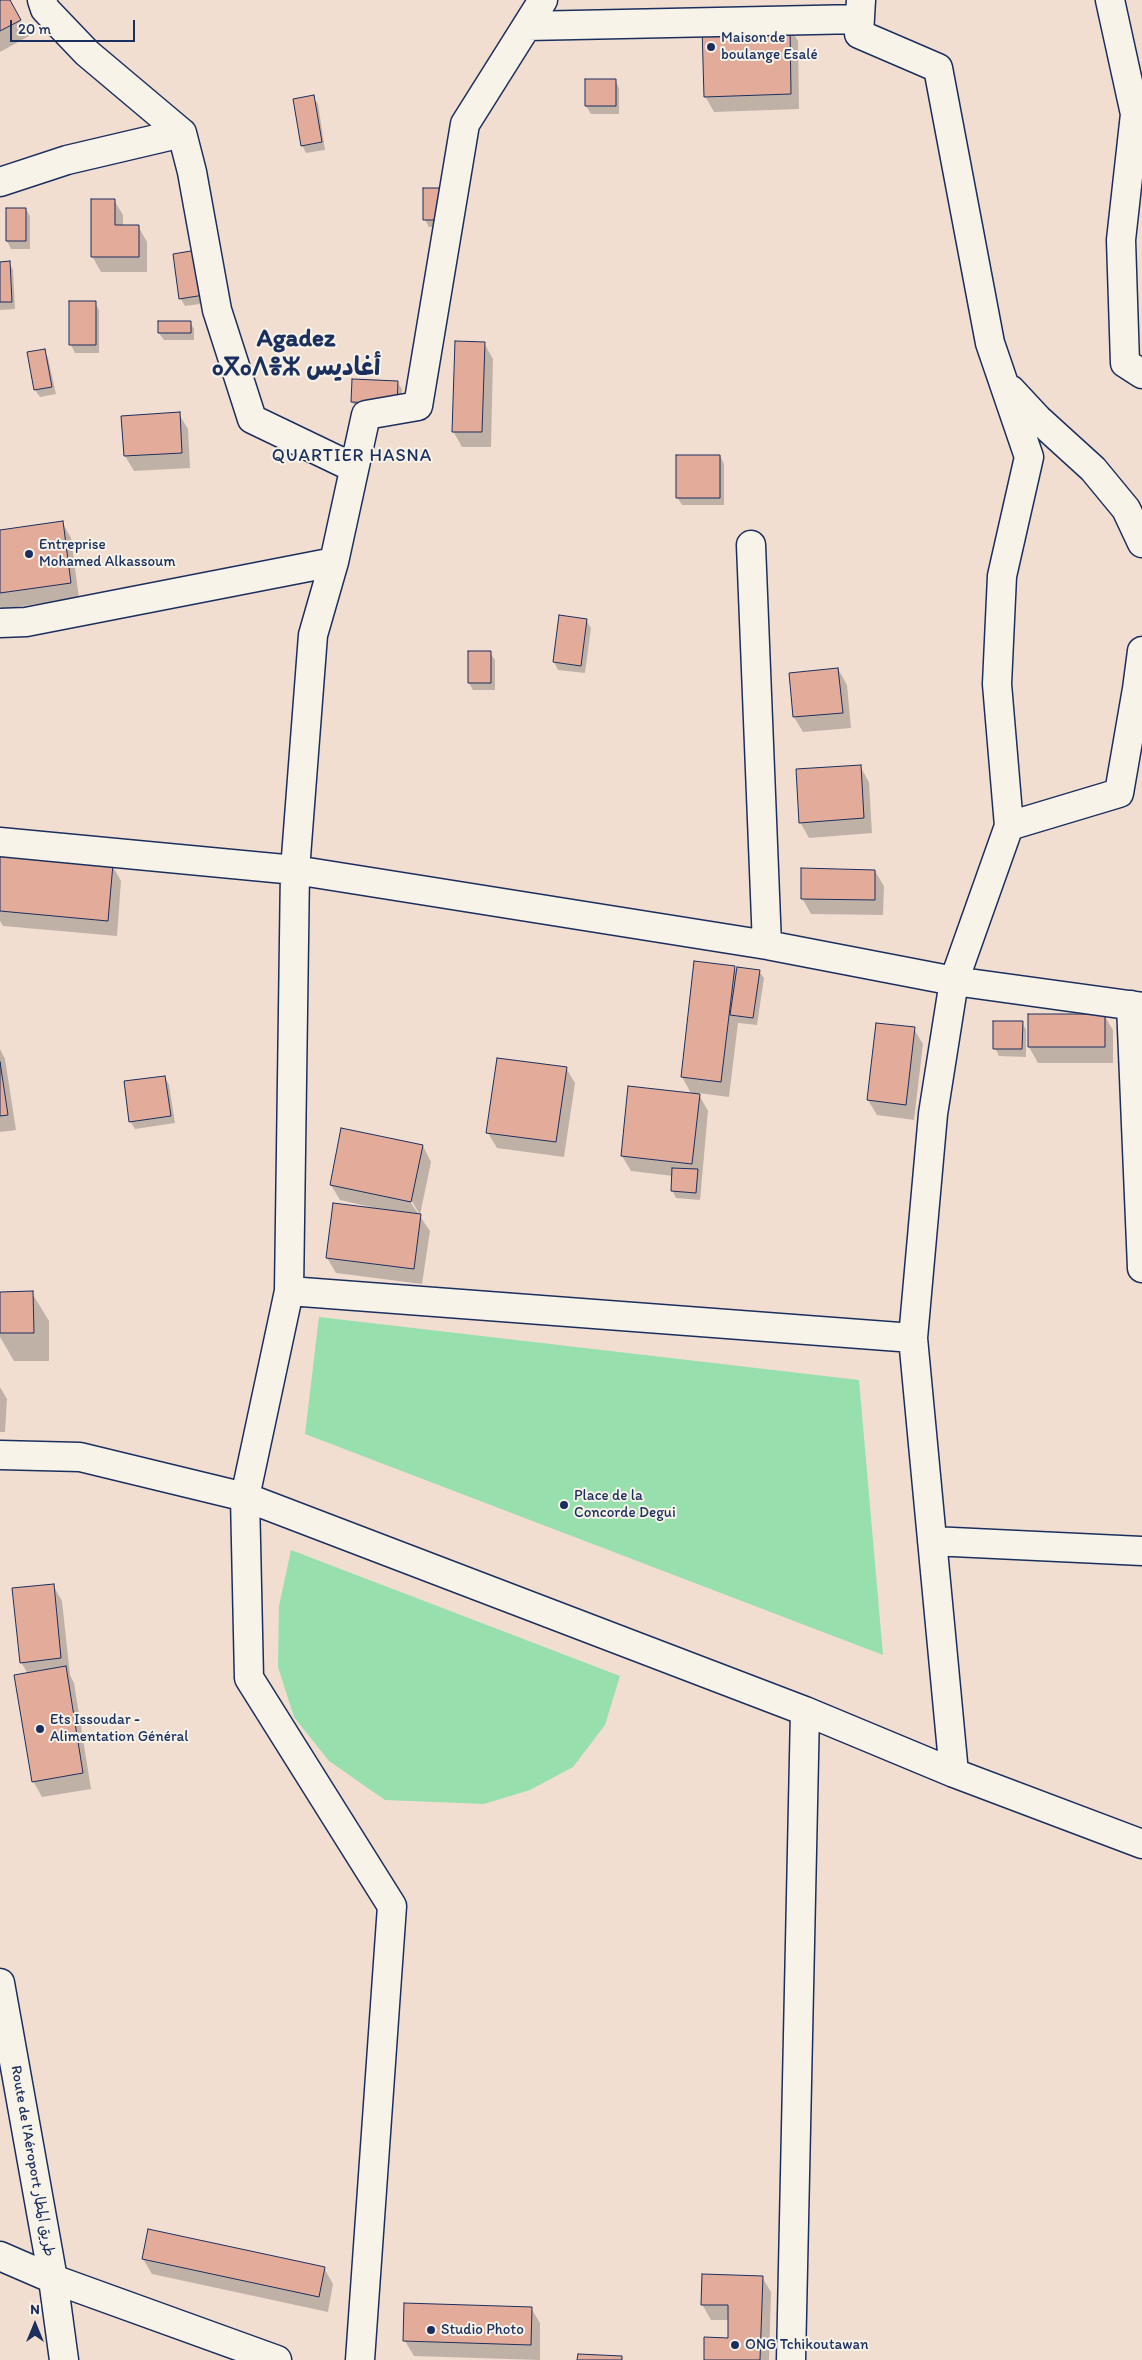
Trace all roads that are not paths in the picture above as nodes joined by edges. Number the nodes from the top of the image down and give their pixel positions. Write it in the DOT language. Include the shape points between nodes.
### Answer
graph roads {
  1 [pos="42,0"];
  2 [pos="543,0"];
  3 [pos="1110,0"];
  4 [pos="861,10"];
  5 [pos="527,26"];
  6 [pos="182,133"];
  7 [pos="0,182"];
  8 [pos="1142,374"];
  9 [pos="1003,381"];
  10 [pos="354,468"];
  11 [pos="1142,543"];
  12 [pos="751,544"];
  13 [pos="334,562"];
  14 [pos="0,623"];
  15 [pos="1142,651"];
  16 [pos="1139,690"];
  17 [pos="1009,826"];
  18 [pos="0,842"];
  19 [pos="295,870"];
  20 [pos="767,945"];
  21 [pos="954,981"];
  22 [pos="1136,1006"];
  23 [pos="1142,1268"];
  24 [pos="289,1291"];
  25 [pos="913,1338"];
  26 [pos="0,1455"];
  27 [pos="245,1496"];
  28 [pos="932,1541"];
  29 [pos="1142,1551"];
  30 [pos="805,1712"];
  31 [pos="954,1774"];
  32 [pos="1142,1844"];
  33 [pos="0,1983"];
  34 [pos="0,2256"];
  35 [pos="53,2279"];
  36 [pos="64,2360"];
  37 [pos="277,2360"];
  38 [pos="360,2360"];
  39 [pos="791,2360"];
  1 -- 6 [label="street" via="45,9 87,53"];
  2 -- 5 [label="street"];
  3 -- 8 [label="street" via="1135,114 1121,240 1125,363"];
  4 -- 5 [label="street"];
  4 -- 9 [label="street" via="859,34 938,68 990,343"];
  5 -- 10 [label="street" via="465,124 418,406 366,415"];
  6 -- 7 [label="street" via="67,160"];
  6 -- 10 [label="street" via="217,310 252,419"];
  9 -- 11 [label="street" via="1038,419 1093,469 1126,509"];
  9 -- 17 [label="street" via="1029,457 1002,576 997,684"];
  10 -- 13 [label="street"];
  12 -- 20 [label="street"];
  13 -- 14 [label="street" via="26,622"];
  13 -- 19 [label="street" via="313,636"];
  15 -- 16 [label="street"];
  16 -- 17 [label="street" via="1119,793"];
  17 -- 21 [label="street"];
  18 -- 19 [label="street"];
  19 -- 20 [label="street"];
  19 -- 24 [label="street"];
  20 -- 21 [label="street"];
  21 -- 22 [label="street"];
  21 -- 25 [label="street" via="933,1114"];
  22 -- 23 [label="street"];
  24 -- 25 [label="street"];
  24 -- 27 [label="street"];
  25 -- 28 [label="street"];
  26 -- 27 [label="street" via="80,1457"];
  27 -- 30 [label="street"];
  27 -- 38 [label="street" via="249,1678 392,1906"];
  28 -- 29 [label="street"];
  28 -- 31 [label="street"];
  30 -- 31 [label="street"];
  30 -- 39 [label="street"];
  31 -- 32 [label="street"];
  33 -- 35 [label="street, Route de l'Aéroport طريق المطار"];
  34 -- 35 [label="street"];
  35 -- 36 [label="street, Route de l'Aéroport طريق المطار"];
  35 -- 37 [label="street"];
}
